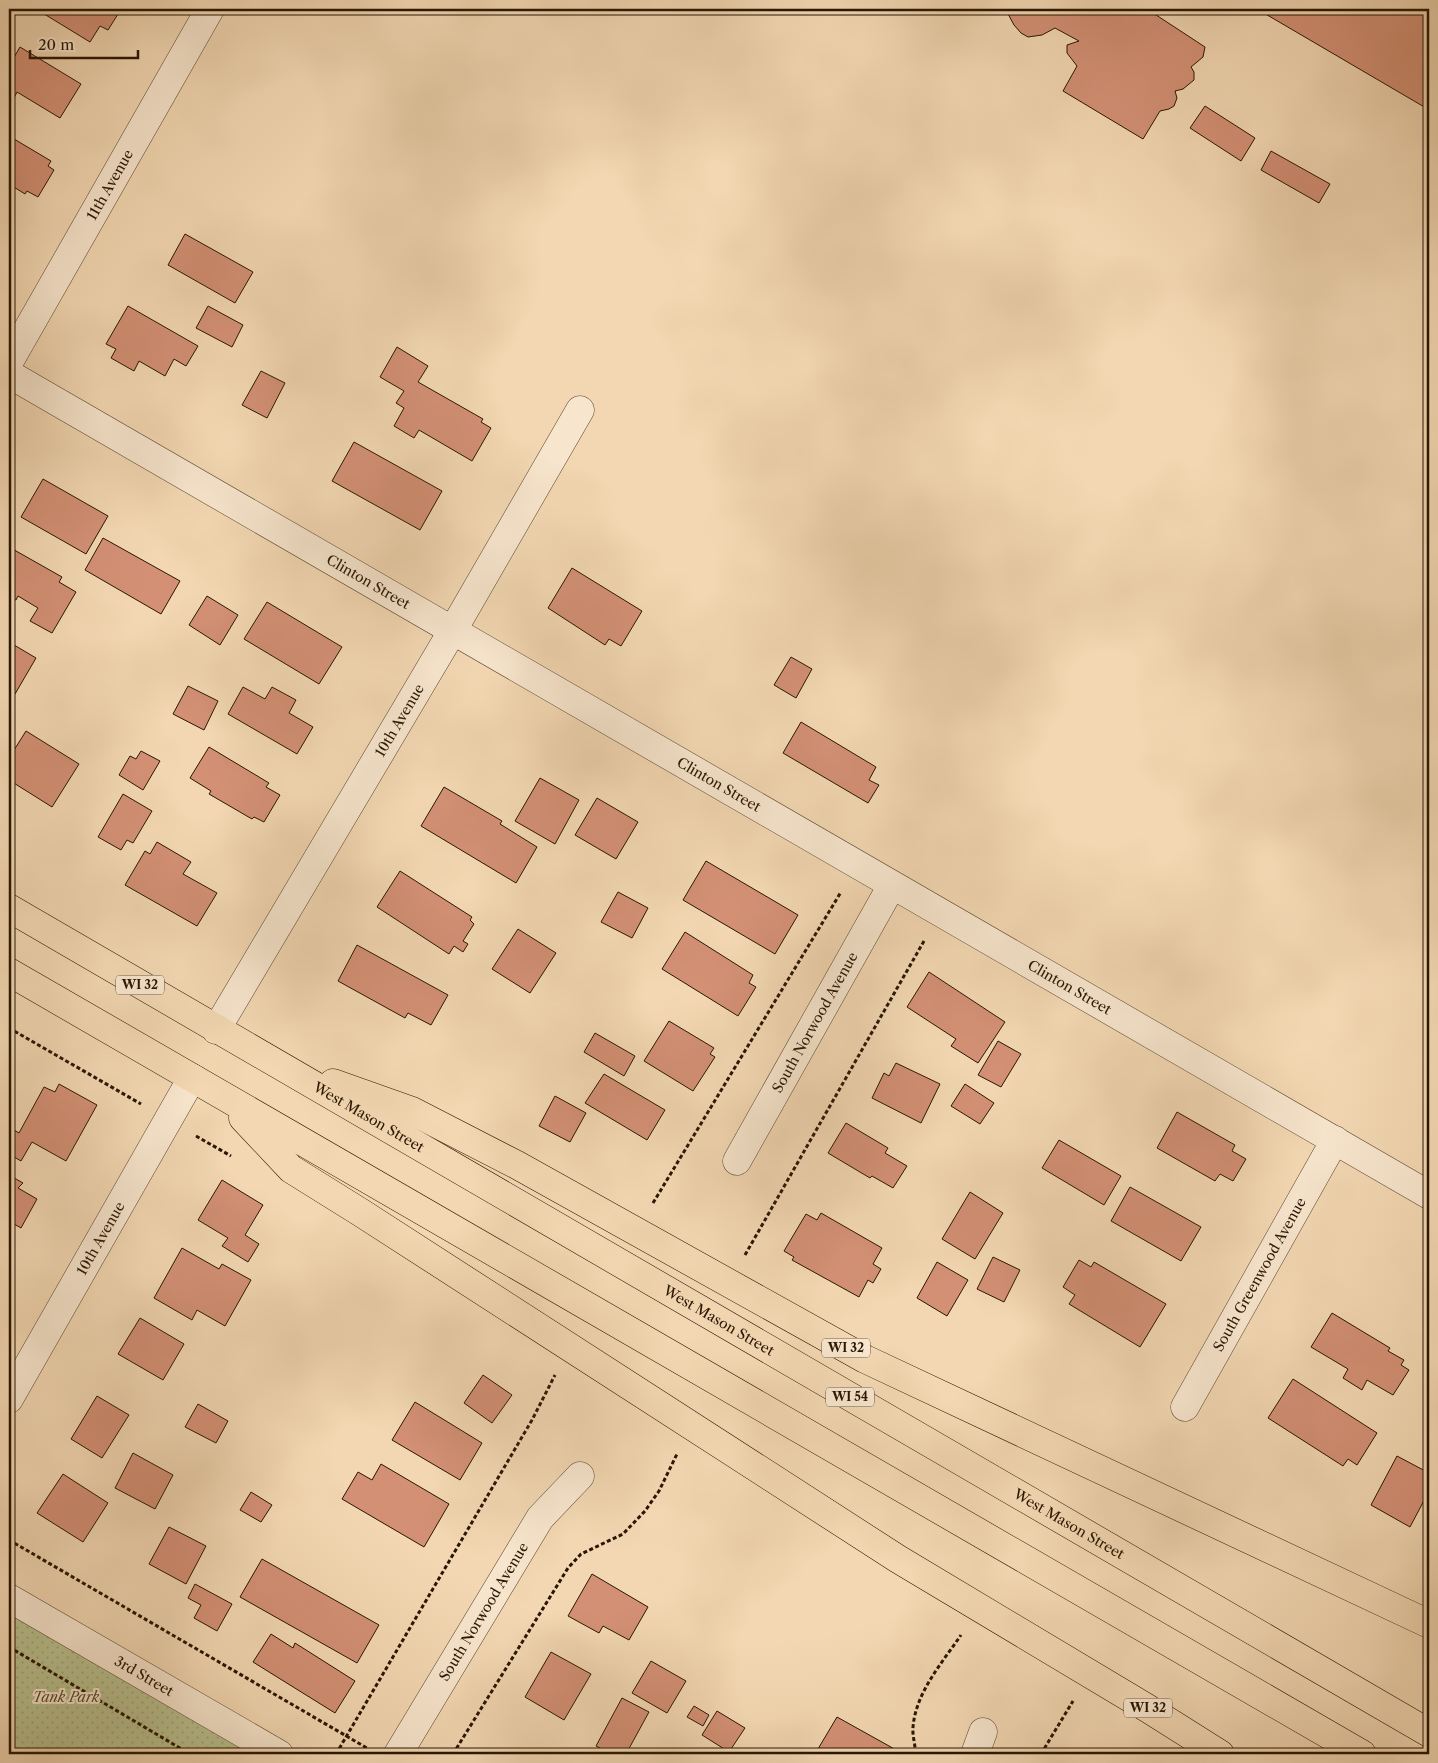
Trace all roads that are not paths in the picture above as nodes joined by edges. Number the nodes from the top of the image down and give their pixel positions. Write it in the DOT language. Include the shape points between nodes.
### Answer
graph roads {
  1 [pos="210,9"];
  2 [pos="9,362"];
  3 [pos="9,374"];
  4 [pos="580,410"];
  5 [pos="453,630"];
  6 [pos="892,885"];
  7 [pos="9,908"];
  8 [pos="9,972"];
  9 [pos="216,1030"];
  10 [pos="271,1061"];
  11 [pos="192,1078"];
  12 [pos="224,1097"];
  13 [pos="1335,1140"];
  14 [pos="737,1161"];
  15 [pos="1429,1195"];
  16 [pos="9,1399"];
  17 [pos="1185,1407"];
  18 [pos="580,1476"];
  19 [pos="9,1598"];
  20 [pos="1429,1624"];
  21 [pos="1429,1732"];
  22 [pos="279,1754"];
  23 [pos="398,1754"];
  24 [pos="1220,1754"];
  25 [pos="1362,1754"];
  1 -- 2 [label="street, 11th Avenue"];
  3 -- 5 [label="street, Clinton Street"];
  4 -- 5 [label="street, 10th Avenue"];
  5 -- 6 [label="street, Clinton Street"];
  5 -- 9 [label="street, 10th Avenue"];
  6 -- 13 [label="street, Clinton Street"];
  6 -- 14 [label="street, South Norwood Avenue"];
  7 -- 9 [label="main road, West Mason Street / WI 32"];
  8 -- 11 [label="main road, WI 32"];
  9 -- 10 [label="main road, West Mason Street / WI 32"];
  10 -- 20 [label="main road, WI 32" via="412,1111 517,1165 865,1359"];
  10 -- 21 [label="main road, West Mason Street / WI 54"];
  11 -- 12 [label="main road, WI 32"];
  11 -- 16 [label="street, 10th Avenue"];
  12 -- 24 [label="main road, WI 32" via="291,1169 898,1559"];
  12 -- 25 [label="main road"];
  13 -- 15 [label="street, Clinton Street"];
  13 -- 17 [label="street, South Greenwood Avenue"];
  18 -- 23 [label="street, South Norwood Avenue" via="540,1518"];
  19 -- 22 [label="street, 3rd Street"];
}
